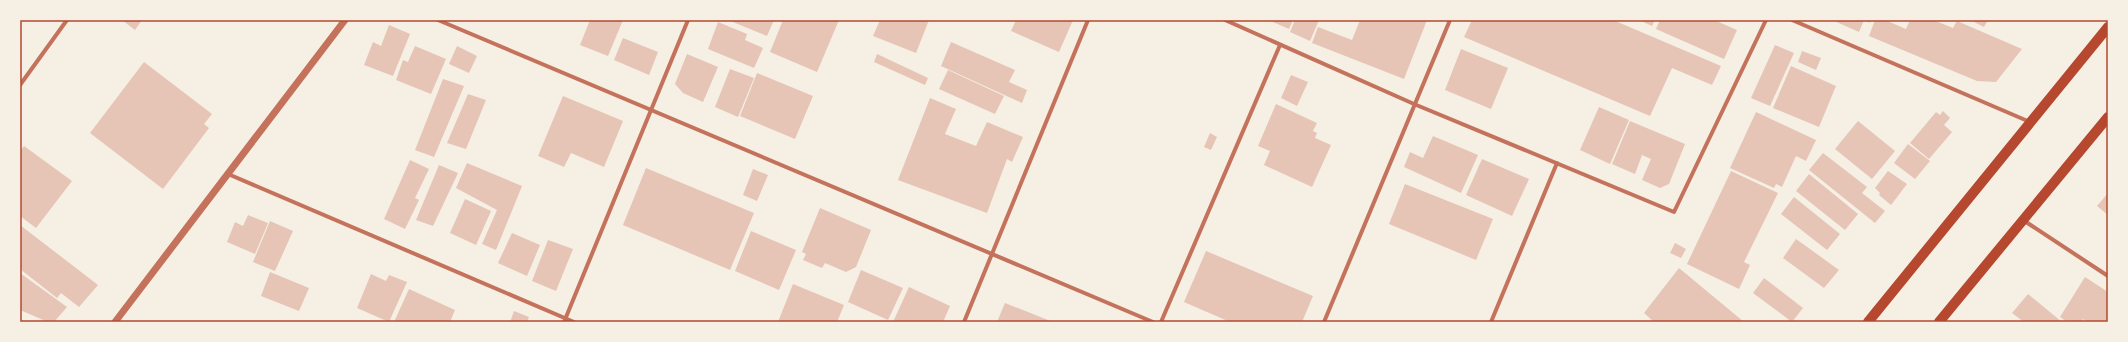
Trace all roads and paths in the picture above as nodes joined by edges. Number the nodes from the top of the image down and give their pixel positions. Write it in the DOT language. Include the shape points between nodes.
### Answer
graph roads {
  1 [pos="67,20"];
  2 [pos="345,20"];
  3 [pos="438,20"];
  4 [pos="688,20"];
  5 [pos="1088,20"];
  6 [pos="1225,20"];
  7 [pos="1450,20"];
  8 [pos="1766,20"];
  9 [pos="1792,20"];
  10 [pos="2108,27"];
  11 [pos="1280,45"];
  12 [pos="20,85"];
  13 [pos="1414,104"];
  14 [pos="651,110"];
  15 [pos="2108,116"];
  16 [pos="2031,122"];
  17 [pos="1557,163"];
  18 [pos="228,174"];
  19 [pos="2022,220"];
  20 [pos="994,254"];
  21 [pos="2108,276"];
  22 [pos="565,320"];
  23 [pos="115,322"];
  24 [pos="574,322"];
  25 [pos="964,322"];
  26 [pos="1153,322"];
  27 [pos="1161,322"];
  28 [pos="1324,322"];
  29 [pos="1491,322"];
  30 [pos="1868,322"];
  31 [pos="1939,322"];
  1 -- 12 [label="street"];
  2 -- 18 [label="street"];
  3 -- 14 [label="street"];
  4 -- 14 [label="street"];
  5 -- 20 [label="street"];
  6 -- 11 [label="street"];
  7 -- 13 [label="street"];
  8 -- 17 [label="street" via="1674,212"];
  9 -- 16 [label="street"];
  10 -- 16 [label="main road"];
  11 -- 13 [label="street"];
  11 -- 27 [label="street"];
  13 -- 17 [label="street"];
  13 -- 28 [label="street"];
  14 -- 20 [label="street"];
  14 -- 22 [label="street"];
  15 -- 19 [label="main road"];
  16 -- 30 [label="main road"];
  17 -- 29 [label="street"];
  18 -- 22 [label="street"];
  18 -- 23 [label="street"];
  19 -- 21 [label="street"];
  19 -- 31 [label="main road"];
  20 -- 25 [label="street"];
  20 -- 26 [label="street"];
  22 -- 24 [label="street"];
}
